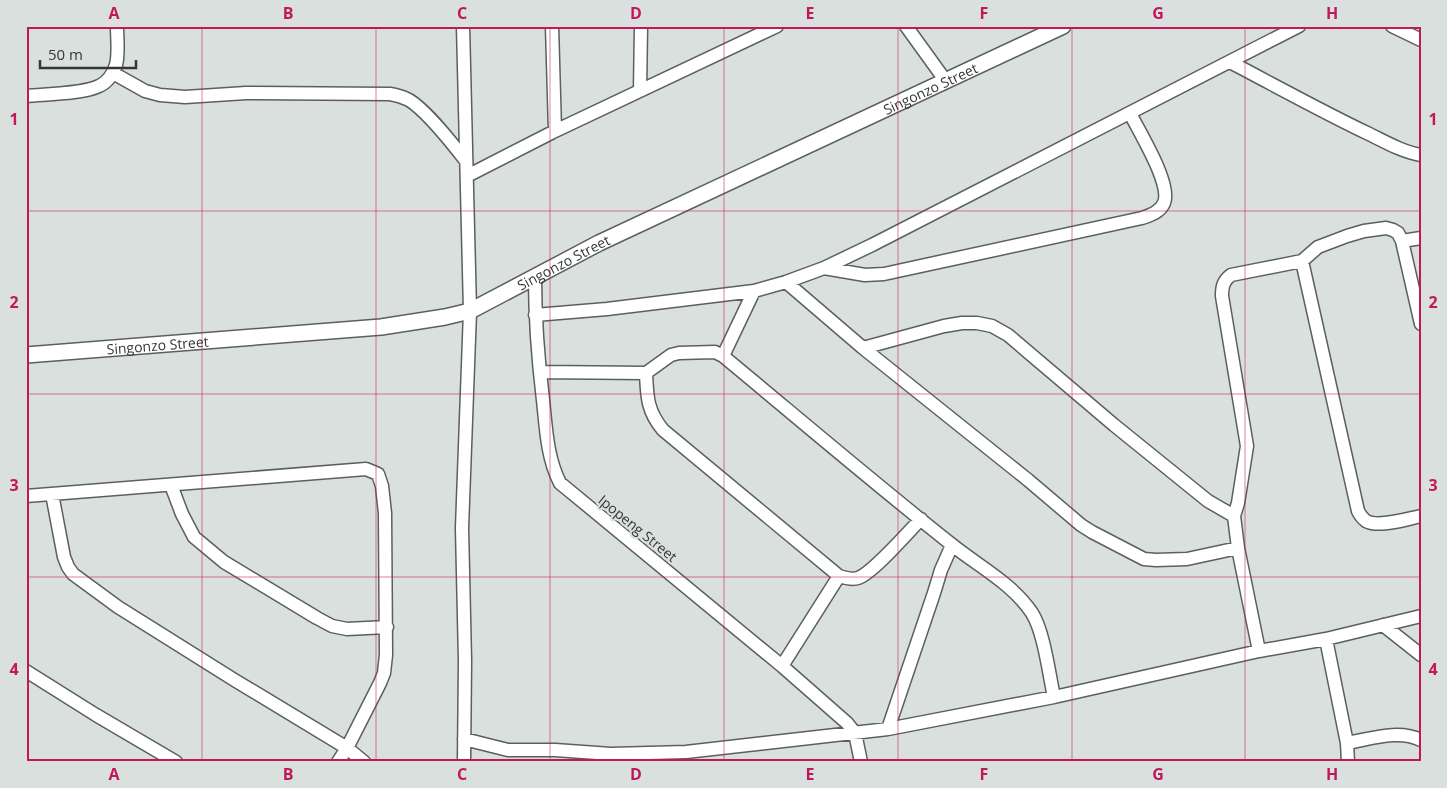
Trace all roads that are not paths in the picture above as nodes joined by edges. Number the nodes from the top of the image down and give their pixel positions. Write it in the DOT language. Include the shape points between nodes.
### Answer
graph roads {
  1 [pos="117,26"];
  2 [pos="463,26"];
  3 [pos="552,26"];
  4 [pos="641,26"];
  5 [pos="777,26"];
  6 [pos="906,26"];
  7 [pos="1062,26"];
  8 [pos="1299,26"];
  9 [pos="1392,26"];
  10 [pos="1421,40"];
  11 [pos="1230,62"];
  12 [pos="112,73"];
  13 [pos="945,80"];
  14 [pos="640,91"];
  15 [pos="26,96"];
  16 [pos="1130,113"];
  17 [pos="554,131"];
  18 [pos="1421,156"];
  19 [pos="466,160"];
  20 [pos="467,176"];
  21 [pos="1421,238"];
  22 [pos="1402,241"];
  23 [pos="1302,261"];
  24 [pos="824,268"];
  25 [pos="535,277"];
  26 [pos="786,282"];
  27 [pos="754,291"];
  28 [pos="470,311"];
  29 [pos="535,315"];
  30 [pos="1421,324"];
  31 [pos="863,348"];
  32 [pos="26,355"];
  33 [pos="723,356"];
  34 [pos="540,372"];
  35 [pos="646,373"];
  36 [pos="171,485"];
  37 [pos="52,494"];
  38 [pos="26,496"];
  39 [pos="1234,516"];
  40 [pos="1421,516"];
  41 [pos="921,519"];
  42 [pos="952,546"];
  43 [pos="1238,548"];
  44 [pos="839,576"];
  45 [pos="1421,616"];
  46 [pos="1383,625"];
  47 [pos="386,627"];
  48 [pos="1326,639"];
  49 [pos="1259,651"];
  50 [pos="1421,655"];
  51 [pos="782,666"];
  52 [pos="26,671"];
  53 [pos="1054,697"];
  54 [pos="888,729"];
  55 [pos="854,733"];
  56 [pos="464,739"];
  57 [pos="1421,740"];
  58 [pos="1347,743"];
  59 [pos="347,748"];
  60 [pos="176,762"];
  61 [pos="338,762"];
  62 [pos="364,762"];
  63 [pos="464,762"];
  64 [pos="861,762"];
  65 [pos="1348,762"];
  1 -- 12 [label="street" via="117,57"];
  2 -- 19 [label="street"];
  3 -- 17 [label="street"];
  4 -- 14 [label="street"];
  5 -- 14 [label="street"];
  6 -- 13 [label="street"];
  7 -- 13 [label="street, Singonzo Street"];
  8 -- 11 [label="street"];
  9 -- 10 [label="street"];
  11 -- 16 [label="street"];
  11 -- 18 [label="street" via="1331,116"];
  12 -- 15 [label="street" via="99,86"];
  12 -- 19 [label="street" via="145,91 176,97 246,93 395,95 411,102"];
  13 -- 25 [label="street, Singonzo Street" via="599,243"];
  14 -- 17 [label="street"];
  16 -- 24 [label="street"];
  16 -- 24 [label="street" via="1166,190 1164,203 1156,214 884,274 864,275"];
  17 -- 20 [label="street"];
  19 -- 20 [label="street"];
  20 -- 28 [label="street"];
  21 -- 22 [label="street"];
  22 -- 23 [label="street" via="1398,234 1386,228 1364,231 1318,247"];
  22 -- 30 [label="street"];
  23 -- 39 [label="street" via="1231,275 1222,288 1247,446"];
  23 -- 40 [label="street" via="1358,511 1366,521 1377,524"];
  24 -- 26 [label="street"];
  25 -- 28 [label="street, Singonzo Street"];
  25 -- 29 [label="street, Ipopeng Street"];
  26 -- 27 [label="street"];
  26 -- 31 [label="street"];
  27 -- 29 [label="street"];
  27 -- 33 [label="street"];
  28 -- 32 [label="street, Singonzo Street" via="381,327"];
  28 -- 56 [label="street" via="462,528"];
  29 -- 34 [label="street, Ipopeng Street"];
  31 -- 39 [label="street" via="944,326 962,323 992,326 1008,335 1208,501"];
  31 -- 43 [label="street" via="1092,532 1144,559 1187,559"];
  33 -- 35 [label="street" via="715,352 679,353"];
  33 -- 41 [label="street"];
  34 -- 35 [label="street"];
  34 -- 51 [label="street, Ipopeng Street" via="549,450 560,483"];
  35 -- 44 [label="street" via="650,408 663,430"];
  36 -- 37 [label="street"];
  36 -- 47 [label="street" via="194,536 224,562 332,626 347,629"];
  36 -- 47 [label="street" via="366,469 378,474 385,513"];
  37 -- 38 [label="street"];
  37 -- 59 [label="street" via="64,557 73,574 127,612"];
  39 -- 43 [label="street"];
  41 -- 42 [label="street"];
  41 -- 44 [label="street" via="860,577"];
  42 -- 53 [label="street" via="1002,581 1024,602 1041,635"];
  42 -- 54 [label="street"];
  43 -- 49 [label="street"];
  44 -- 51 [label="street"];
  45 -- 46 [label="street"];
  46 -- 48 [label="street"];
  46 -- 50 [label="street"];
  47 -- 59 [label="street" via="384,673"];
  48 -- 49 [label="street"];
  48 -- 58 [label="street"];
  49 -- 53 [label="street"];
  51 -- 55 [label="street, Ipopeng Street" via="847,723"];
  52 -- 60 [label="street"];
  53 -- 54 [label="street"];
  54 -- 55 [label="street"];
  55 -- 56 [label="street" via="686,752 611,754 508,750"];
  55 -- 64 [label="street"];
  56 -- 63 [label="street"];
  57 -- 58 [label="street" via="1401,734"];
  58 -- 65 [label="street"];
  59 -- 61 [label="street"];
  59 -- 62 [label="street"];
}
